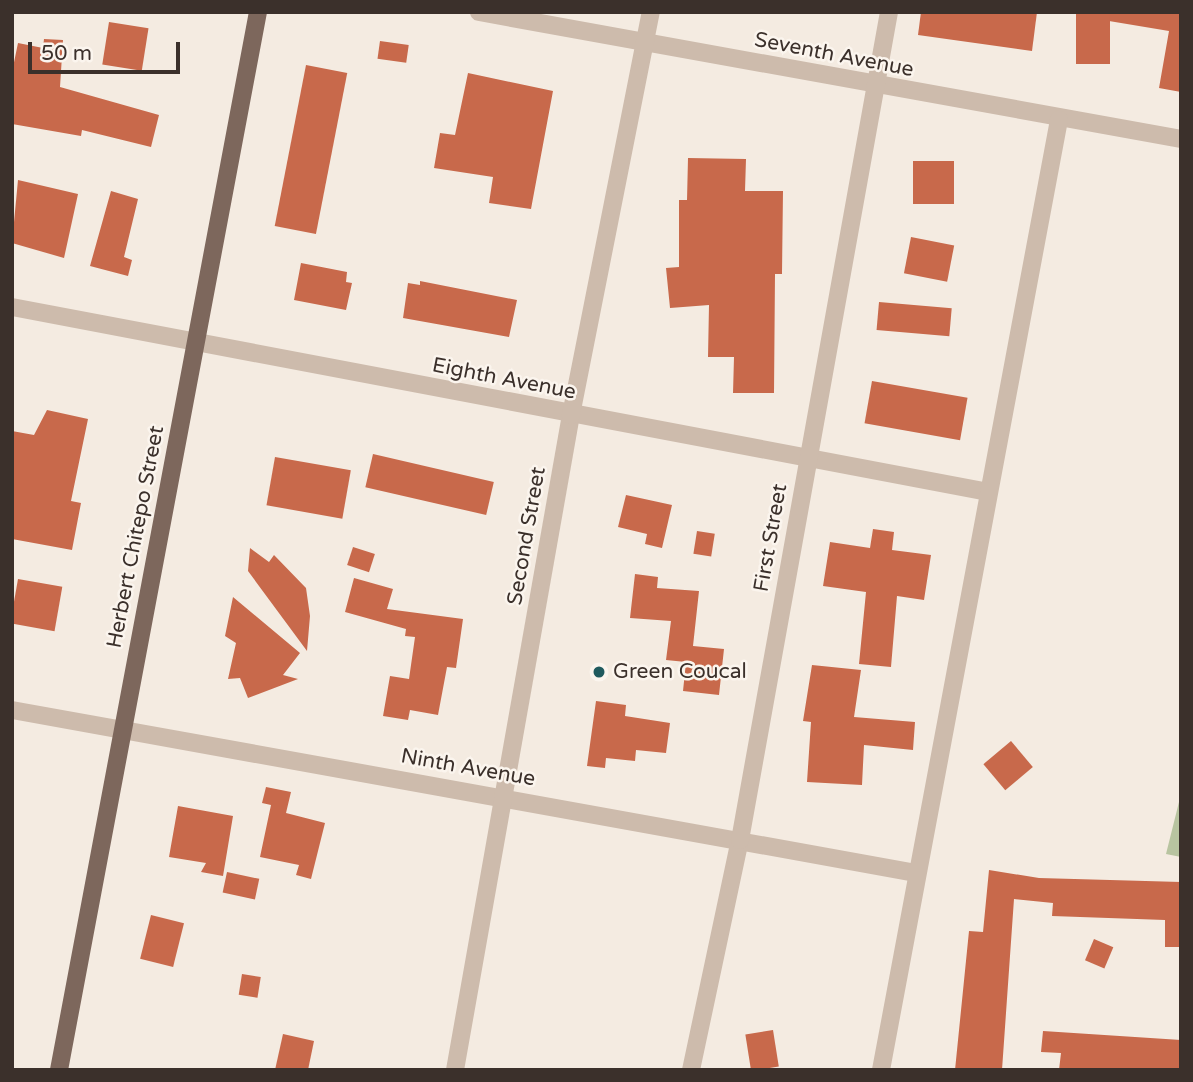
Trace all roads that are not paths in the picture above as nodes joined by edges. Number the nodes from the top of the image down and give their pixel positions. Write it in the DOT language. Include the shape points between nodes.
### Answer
graph roads {
  1 [pos="258,12"];
  2 [pos="479,12"];
  3 [pos="651,12"];
  4 [pos="888,12"];
  5 [pos="646,42"];
  6 [pos="875,86"];
  7 [pos="1059,120"];
  8 [pos="1181,139"];
  9 [pos="12,307"];
  10 [pos="196,342"];
  11 [pos="571,415"];
  12 [pos="808,457"];
  13 [pos="989,492"];
  14 [pos="12,710"];
  15 [pos="123,731"];
  16 [pos="506,798"];
  17 [pos="740,840"];
  18 [pos="916,873"];
  19 [pos="59,1070"];
  20 [pos="455,1070"];
  21 [pos="691,1070"];
  22 [pos="881,1070"];
  1 -- 10 [label="main road, Herbert Chitepo Street"];
  2 -- 5 [label="street, Seventh Avenue"];
  3 -- 5 [label="street, Second Street"];
  4 -- 6 [label="street, First Street"];
  5 -- 6 [label="street, Seventh Avenue"];
  5 -- 11 [label="street, Second Street"];
  6 -- 7 [label="street, Seventh Avenue"];
  6 -- 12 [label="street, First Street"];
  7 -- 8 [label="street, Seventh Avenue"];
  7 -- 13 [label="street"];
  9 -- 10 [label="street, Eighth Avenue"];
  10 -- 11 [label="street, Eighth Avenue"];
  10 -- 15 [label="main road, Herbert Chitepo Street"];
  11 -- 12 [label="street, Eighth Avenue"];
  11 -- 16 [label="street, Second Street"];
  12 -- 13 [label="street, Eighth Avenue"];
  12 -- 17 [label="street, First Street"];
  13 -- 18 [label="street"];
  14 -- 15 [label="street, Ninth Avenue"];
  15 -- 16 [label="street, Ninth Avenue"];
  15 -- 19 [label="main road, Herbert Chitepo Street"];
  16 -- 17 [label="street, Ninth Avenue"];
  16 -- 20 [label="street, Second Street"];
  17 -- 18 [label="street, Ninth Avenue"];
  17 -- 21 [label="street, First Street"];
  18 -- 22 [label="street"];
}
